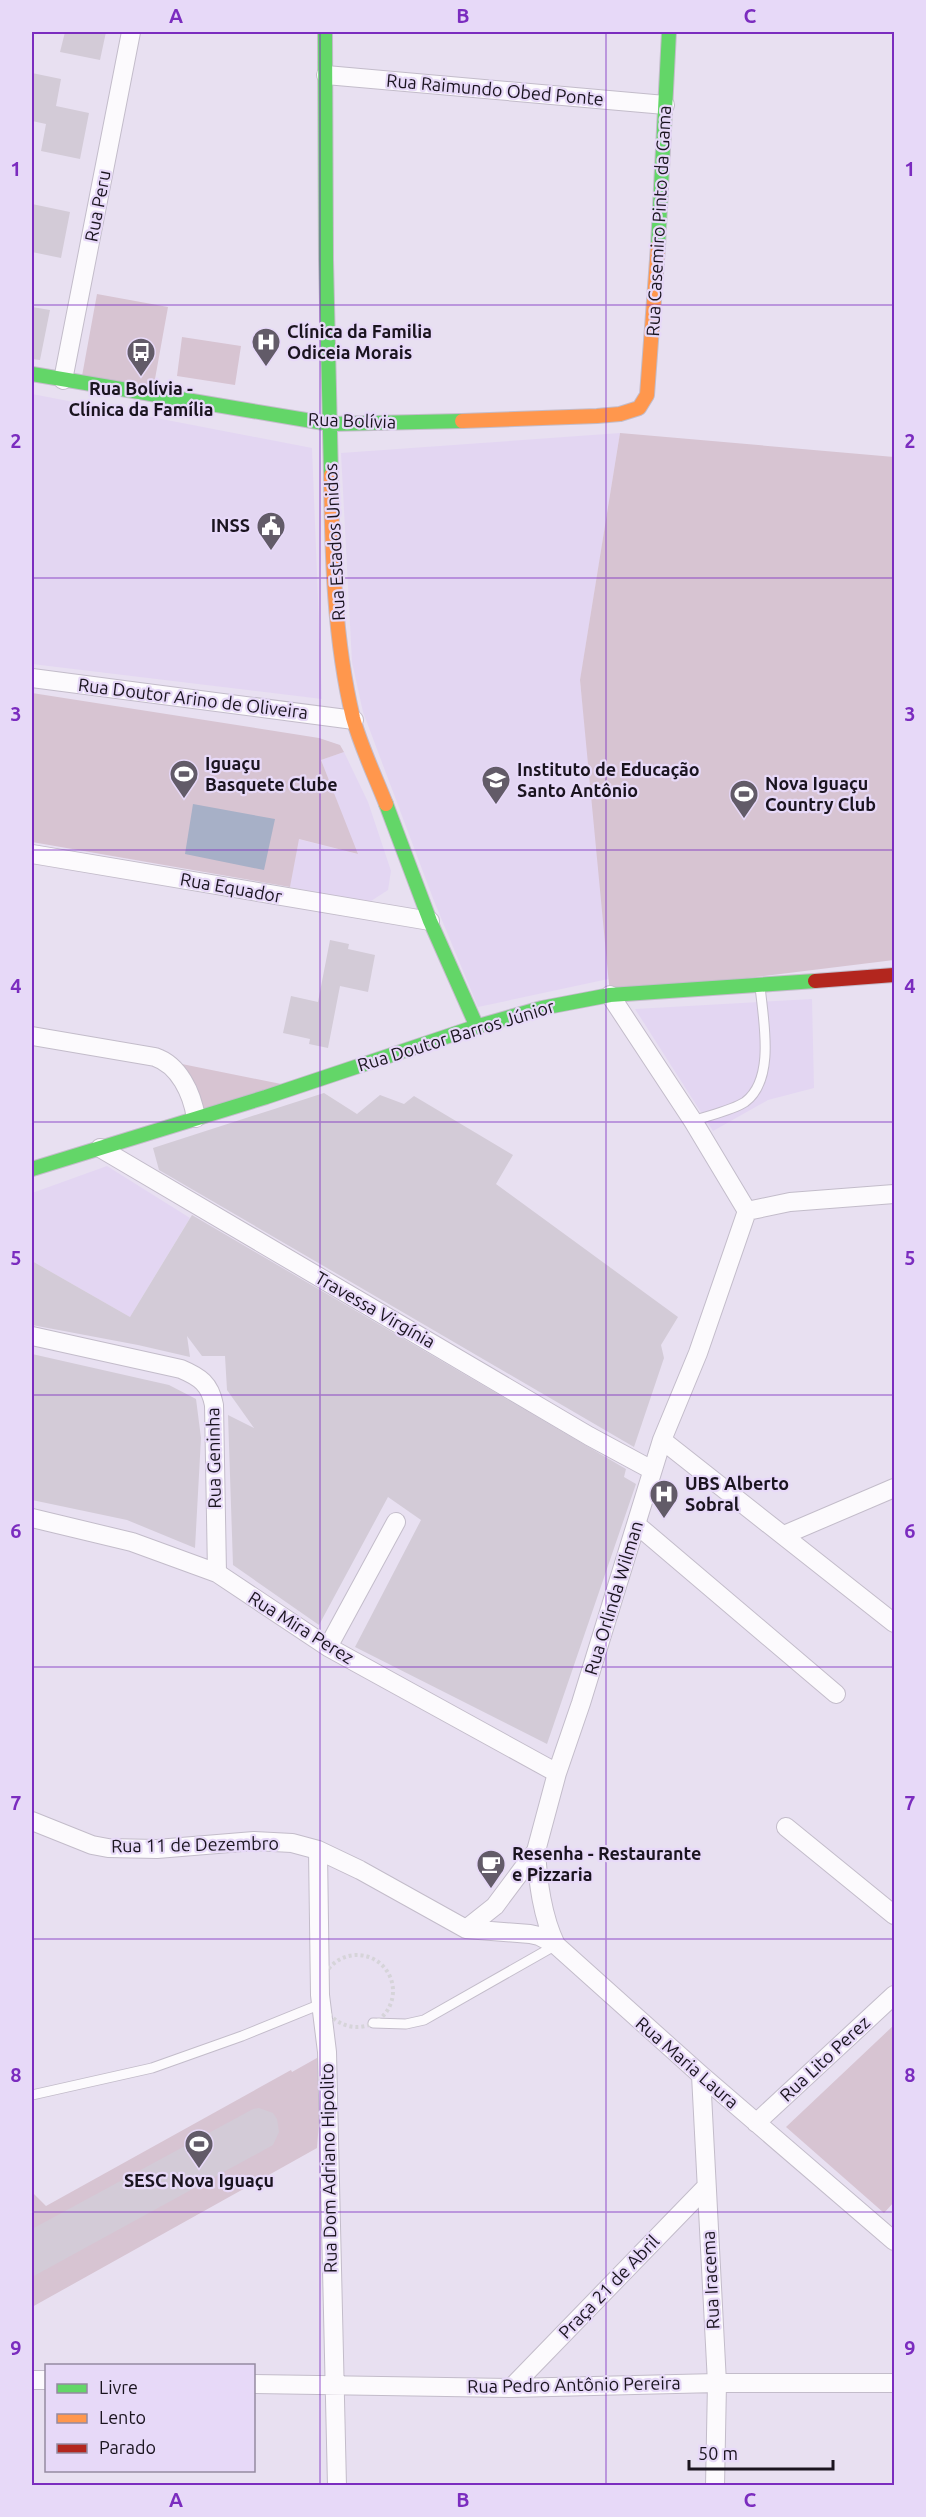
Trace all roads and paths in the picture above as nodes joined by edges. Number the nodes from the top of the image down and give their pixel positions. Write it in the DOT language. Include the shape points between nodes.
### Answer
graph roads {
  1 [pos="132,32"];
  2 [pos="325,32"];
  3 [pos="669,32"];
  4 [pos="326,75"];
  5 [pos="665,105"];
  6 [pos="32,374"];
  7 [pos="63,380"];
  8 [pos="639,408"];
  9 [pos="330,424"];
  10 [pos="32,678"];
  11 [pos="354,720"];
  12 [pos="32,854"];
  13 [pos="430,921"];
  14 [pos="894,975"];
  15 [pos="760,984"];
  16 [pos="610,995"];
  17 [pos="477,1027"];
  18 [pos="32,1036"];
  19 [pos="196,1118"];
  20 [pos="693,1121"];
  21 [pos="100,1149"];
  22 [pos="32,1169"];
  23 [pos="894,1194"];
  24 [pos="747,1211"];
  25 [pos="32,1336"];
  26 [pos="662,1440"];
  27 [pos="652,1470"];
  28 [pos="894,1488"];
  29 [pos="32,1518"];
  30 [pos="396,1522"];
  31 [pos="637,1525"];
  32 [pos="784,1535"];
  33 [pos="217,1574"];
  34 [pos="894,1623"];
  35 [pos="328,1647"];
  36 [pos="836,1694"];
  37 [pos="557,1773"];
  38 [pos="32,1821"];
  39 [pos="786,1827"];
  40 [pos="318,1850"];
  41 [pos="536,1851"];
  42 [pos="894,1915"];
  43 [pos="466,1929"];
  44 [pos="556,1945"];
  45 [pos="894,1995"];
  46 [pos="320,2000"];
  47 [pos="373,2023"];
  48 [pos="701,2075"];
  49 [pos="32,2095"];
  50 [pos="756,2123"];
  51 [pos="706,2187"];
  52 [pos="894,2241"];
  53 [pos="717,2383"];
  54 [pos="894,2383"];
  55 [pos="255,2384"];
  56 [pos="333,2386"];
  57 [pos="512,2388"];
  58 [pos="337,2486"];
  59 [pos="715,2486"];
  1 -- 7 [label="street, Rua Peru"];
  2 -- 4 [label="main road, Rua Estados Unidos"];
  3 -- 5 [label="main road, Rua Casemiro Pinto da Gama"];
  4 -- 5 [label="street, Rua Raimundo Obed Ponte"];
  4 -- 9 [label="main road, Rua Estados Unidos"];
  5 -- 8 [label="main road, Rua Casemiro Pinto da Gama" via="649,377 647,395"];
  6 -- 7 [label="main road, Rua Bolívia"];
  7 -- 9 [label="main road, Rua Bolívia"];
  8 -- 9 [label="main road, Rua Bolívia" via="597,416"];
  9 -- 11 [label="main road, Rua Estados Unidos" via="339,626"];
  10 -- 11 [label="street, Rua Doutor Arino de Oliveira"];
  11 -- 13 [label="main road, Rua Estados Unidos"];
  12 -- 13 [label="street, Rua Equador"];
  13 -- 17 [label="main road, Rua Estados Unidos"];
  14 -- 15 [label="main road, Rua Doutor Barros Júnior"];
  15 -- 16 [label="main road, Rua Doutor Barros Júnior"];
  15 -- 20 [label="lane" via="766,1043 760,1084 745,1102"];
  16 -- 17 [label="main road, Rua Doutor Barros Júnior" via="573,999"];
  16 -- 20 [label="street"];
  17 -- 19 [label="main road, Rua Doutor Barros Júnior"];
  18 -- 19 [label="street" via="167,1061 181,1079"];
  19 -- 21 [label="main road, Rua Doutor Barros Júnior"];
  20 -- 24 [label="street"];
  21 -- 22 [label="main road, Rua Doutor Barros Júnior"];
  21 -- 27 [label="street, Travessa Virgínia"];
  23 -- 24 [label="street" via="790,1202"];
  24 -- 26 [label="street, Rua Orlinda Wilman" via="698,1353"];
  25 -- 33 [label="street, Rua Geninha" via="181,1369 205,1383 214,1405"];
  26 -- 27 [label="street, Rua Orlinda Wilman"];
  26 -- 32 [label="street"];
  27 -- 31 [label="street, Rua Orlinda Wilman"];
  28 -- 32 [label="street"];
  29 -- 33 [label="street, Rua Mira Perez" via="132,1542"];
  30 -- 35 [label="street"];
  31 -- 36 [label="street"];
  31 -- 37 [label="street, Rua Orlinda Wilman"];
  32 -- 34 [label="street"];
  33 -- 35 [label="street, Rua Mira Perez"];
  35 -- 37 [label="street, Rua Mira Perez"];
  37 -- 41 [label="street, Rua Orlinda Wilman"];
  38 -- 40 [label="street, Rua 11 de Dezembro" via="108,1848 157,1849 274,1841"];
  39 -- 42 [label="street"];
  40 -- 43 [label="street, Rua 11 de Dezembro"];
  40 -- 46 [label="street, Rua Dom Adriano Hipolito"];
  41 -- 43 [label="street, Rua Orlinda Wilman" via="495,1906"];
  41 -- 44 [label="street, Rua Maria Laura" via="545,1917"];
  43 -- 44 [label="street, Rua 11 de Dezembro" via="530,1934"];
  44 -- 47 [label="lane" via="424,2020"];
  44 -- 48 [label="street, Rua Maria Laura"];
  45 -- 50 [label="street, Rua Lito Perez"];
  46 -- 47 [label="path" via="342,2024 354,2027"];
  46 -- 47 [label="path" via="325,1973 332,1964 353,1955 375,1960 390,1977 393,1988 387,2012"];
  46 -- 49 [label="lane" via="242,2036 152,2068"];
  46 -- 56 [label="street, Rua Dom Adriano Hipolito" via="327,2052"];
  48 -- 50 [label="street, Rua Maria Laura"];
  48 -- 51 [label="street, Rua Iracema"];
  50 -- 52 [label="street, Rua Maria Laura"];
  51 -- 53 [label="street, Rua Iracema"];
  51 -- 57 [label="street, Praça 21 de Abril"];
  53 -- 54 [label="street, Rua Pedro Antônio Pereira"];
  53 -- 57 [label="street, Rua Pedro Antônio Pereira"];
  53 -- 59 [label="street, Rua Iracema"];
  55 -- 56 [label="street, Rua Pedro Antônio Pereira"];
  56 -- 57 [label="street, Rua Pedro Antônio Pereira"];
  56 -- 58 [label="street, Rua Dom Adriano Hipolito"];
}
